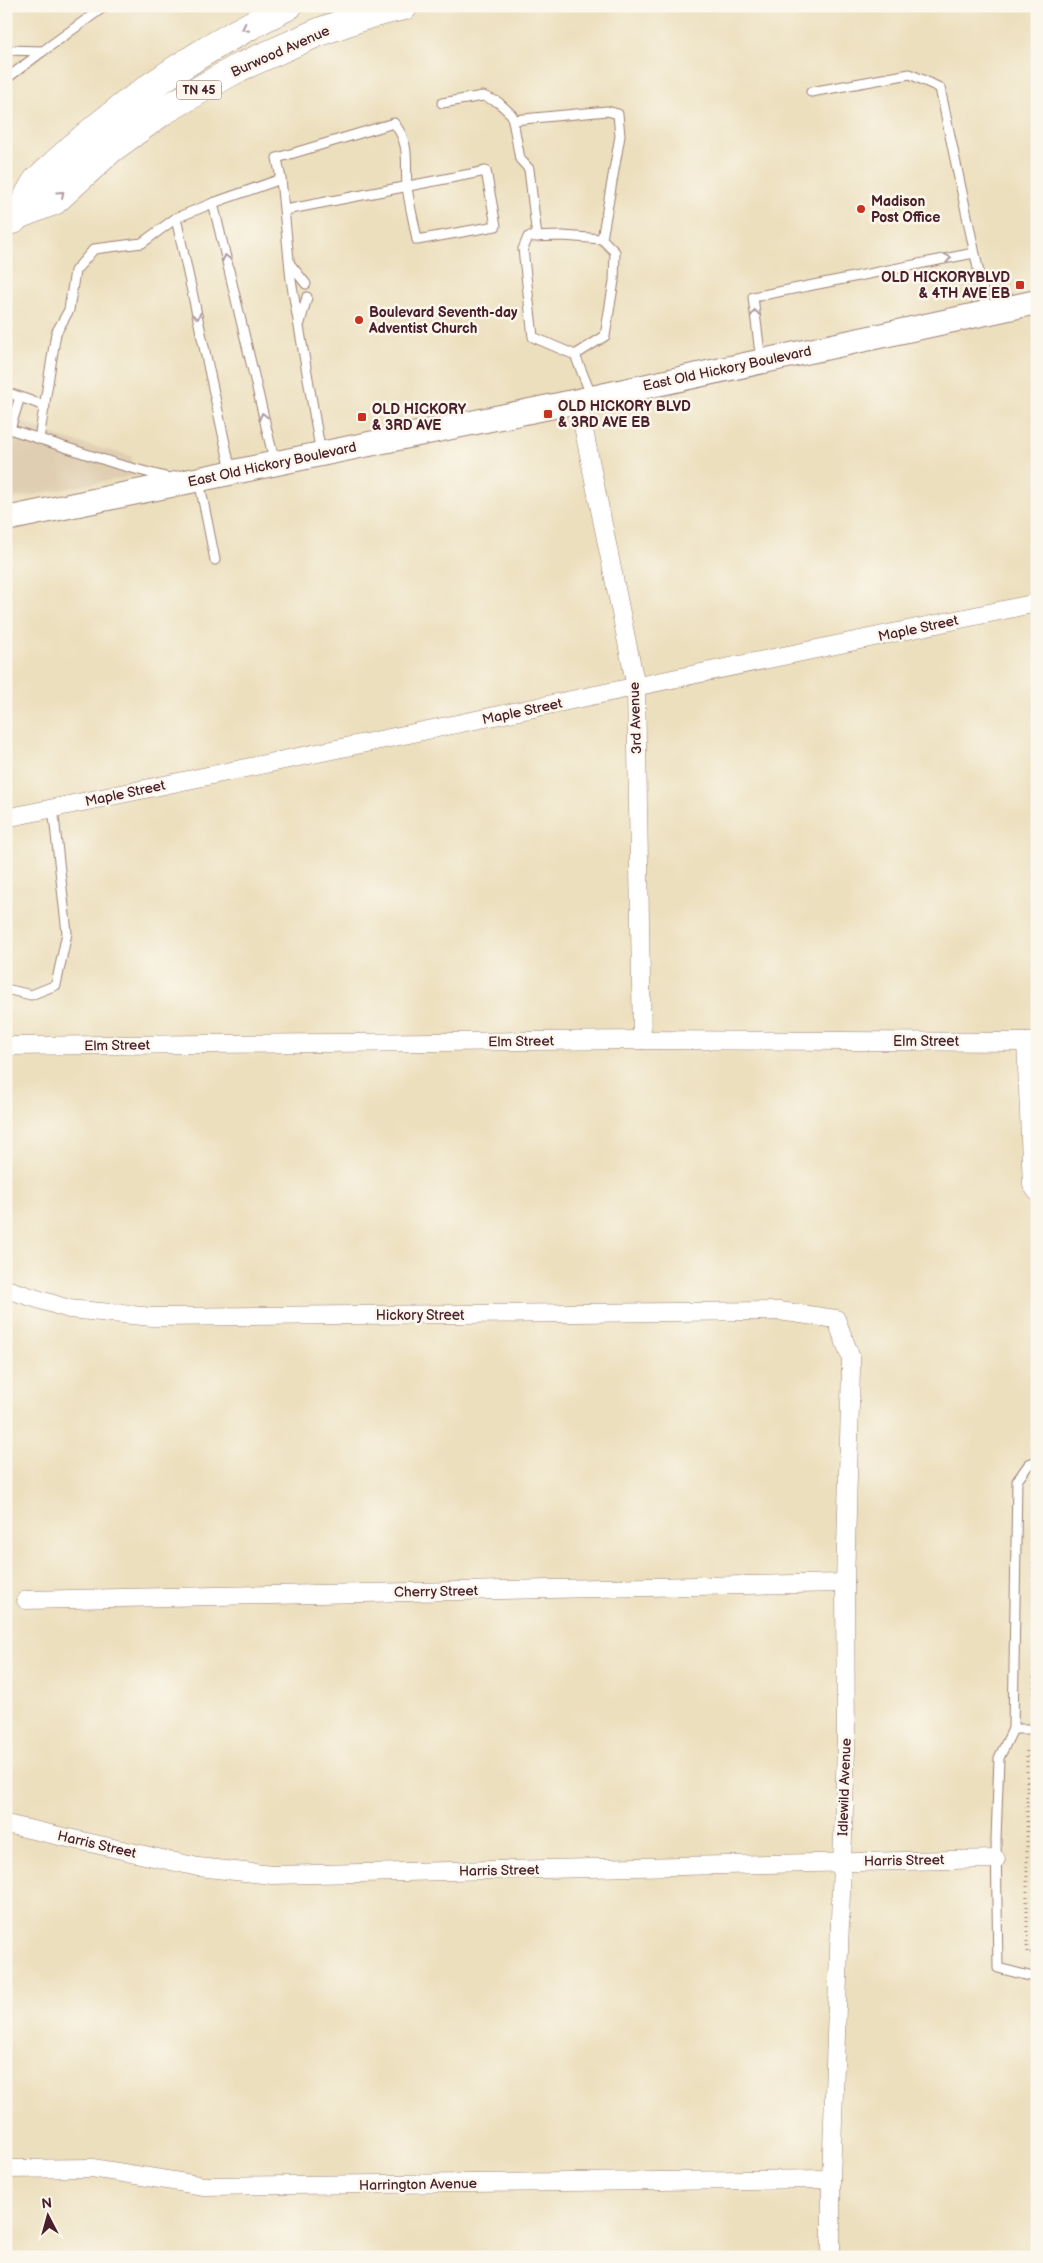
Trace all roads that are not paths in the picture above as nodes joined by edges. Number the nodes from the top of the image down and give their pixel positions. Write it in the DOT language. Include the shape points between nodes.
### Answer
graph roads {
  1 [pos="105,6"];
  2 [pos="288,6"];
  3 [pos="404,6"];
  4 [pos="6,50"];
  5 [pos="43,50"];
  6 [pos="6,79"];
  7 [pos="811,92"];
  8 [pos="442,103"];
  9 [pos="513,120"];
  10 [pos="281,179"];
  11 [pos="407,186"];
  12 [pos="212,203"];
  13 [pos="285,210"];
  14 [pos="10,214"];
  15 [pos="176,218"];
  16 [pos="537,237"];
  17 [pos="602,239"];
  18 [pos="974,253"];
  19 [pos="290,264"];
  20 [pos="306,284"];
  21 [pos="308,297"];
  22 [pos="1037,302"];
  23 [pos="987,312"];
  24 [pos="299,326"];
  25 [pos="576,355"];
  26 [pos="761,361"];
  27 [pos="6,392"];
  28 [pos="20,397"];
  29 [pos="585,399"];
  30 [pos="45,406"];
  31 [pos="8,428"];
  32 [pos="39,440"];
  33 [pos="321,454"];
  34 [pos="275,464"];
  35 [pos="231,473"];
  36 [pos="193,481"];
  37 [pos="6,519"];
  38 [pos="215,560"];
  39 [pos="1037,603"];
  40 [pos="636,687"];
  41 [pos="54,808"];
  42 [pos="6,818"];
  43 [pos="6,990"];
  44 [pos="642,1040"];
  45 [pos="1032,1042"];
  46 [pos="6,1046"];
  47 [pos="1037,1192"];
  48 [pos="6,1289"];
  49 [pos="836,1319"];
  50 [pos="1037,1461"];
  51 [pos="845,1583"];
  52 [pos="26,1600"];
  53 [pos="1013,1729"];
  54 [pos="1037,1729"];
  55 [pos="6,1824"];
  56 [pos="996,1859"];
  57 [pos="842,1861"];
  58 [pos="1037,1978"];
  59 [pos="6,2169"];
  60 [pos="831,2179"];
  61 [pos="831,2257"];
  1 -- 5 [label="lane"];
  2 -- 14 [label="main road, Burwood Avenue / TN 45, one-way" via="233,33 170,72 84,137 37,182"];
  14 -- 3 [label="main road, Burwood Avenue / TN 45, one-way" via="54,201 112,149 163,111 238,68 319,32"];
  4 -- 5 [label="lane"];
  5 -- 6 [label="lane"];
  7 -- 18 [label="lane" via="910,74 940,88"];
  8 -- 9 [label="lane" via="483,96 498,102"];
  9 -- 16 [label="lane" via="520,159 529,169"];
  9 -- 17 [label="lane" via="607,111 618,114 620,136"];
  10 -- 11 [label="lane" via="277,158 394,123 403,134 407,149"];
  10 -- 12 [label="lane"];
  10 -- 13 [label="lane"];
  11 -- 11 [label="lane" via="418,240 496,226 486,171"];
  11 -- 13 [label="lane"];
  12 -- 15 [label="lane"];
  34 -- 12 [label="lane, one-way"];
  13 -- 19 [label="lane"];
  15 -- 30 [label="lane" via="142,243 94,249 75,271 70,310 56,333"];
  15 -- 35 [label="lane, one-way"];
  16 -- 17 [label="lane"];
  16 -- 25 [label="lane" via="528,238 523,249 533,337"];
  17 -- 25 [label="lane" via="615,252 605,336"];
  18 -- 23 [label="lane"];
  26 -- 18 [label="lane, one-way" via="753,297"];
  19 -- 20 [label="lane"];
  19 -- 24 [label="lane"];
  21 -- 24 [label="lane"];
  22 -- 23 [label="street, East Old Hickory Boulevard"];
  23 -- 26 [label="street, East Old Hickory Boulevard"];
  24 -- 33 [label="lane"];
  25 -- 29 [label="lane"];
  26 -- 29 [label="street, East Old Hickory Boulevard"];
  27 -- 28 [label="lane"];
  28 -- 30 [label="lane"];
  28 -- 31 [label="lane"];
  29 -- 33 [label="street, East Old Hickory Boulevard"];
  29 -- 40 [label="street, 3rd Avenue"];
  30 -- 32 [label="lane"];
  31 -- 32 [label="lane"];
  32 -- 36 [label="lane" via="117,464"];
  33 -- 34 [label="street, East Old Hickory Boulevard"];
  34 -- 35 [label="street, East Old Hickory Boulevard"];
  35 -- 36 [label="street, East Old Hickory Boulevard"];
  36 -- 37 [label="street, East Old Hickory Boulevard"];
  36 -- 38 [label="lane"];
  39 -- 40 [label="street, Maple Street"];
  40 -- 41 [label="street, Maple Street"];
  40 -- 44 [label="street, 3rd Avenue"];
  41 -- 42 [label="street, Maple Street"];
  41 -- 43 [label="lane" via="67,933 56,985 31,996"];
  44 -- 45 [label="street, Elm Street"];
  44 -- 46 [label="street, Elm Street"];
  45 -- 47 [label="street" via="1032,1185"];
  48 -- 49 [label="street, Hickory Street" via="69,1309 154,1317 779,1311"];
  49 -- 51 [label="street, Idlewild Avenue" via="851,1358"];
  50 -- 53 [label="lane" via="1029,1464 1017,1481"];
  51 -- 52 [label="street, Cherry Street"];
  51 -- 57 [label="street, Idlewild Avenue" via="846,1749"];
  53 -- 54 [label="lane"];
  53 -- 56 [label="lane" via="999,1758"];
  55 -- 57 [label="street, Harris Street" via="198,1867 272,1876"];
  56 -- 57 [label="street, Harris Street"];
  56 -- 58 [label="lane" via="998,1968"];
  57 -- 60 [label="street, Idlewild Avenue"];
  59 -- 60 [label="street, Harrington Avenue" via="92,2168 204,2186"];
  60 -- 61 [label="street, Idlewild Avenue"];
}
